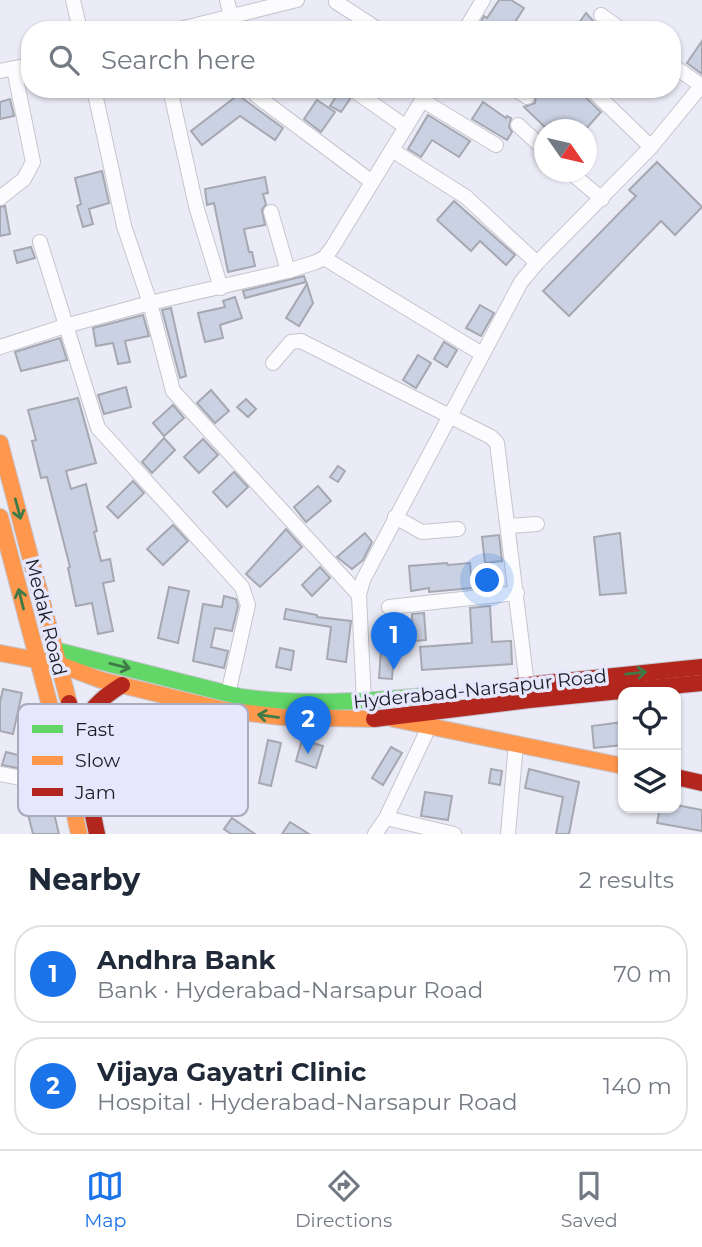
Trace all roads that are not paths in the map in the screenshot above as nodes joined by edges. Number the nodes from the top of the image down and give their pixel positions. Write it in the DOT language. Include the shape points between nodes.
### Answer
graph roads {
  1 [pos="73,0"];
  2 [pos="227,0"];
  3 [pos="297,0"];
  4 [pos="483,0"];
  5 [pos="336,2"];
  6 [pos="601,15"];
  7 [pos="78,21"];
  8 [pos="232,21"];
  9 [pos="239,21"];
  10 [pos="365,21"];
  11 [pos="470,21"];
  12 [pos="609,21"];
  13 [pos="7,70"];
  14 [pos="681,71"];
  15 [pos="702,86"];
  16 [pos="96,98"];
  17 [pos="172,98"];
  18 [pos="260,98"];
  19 [pos="365,98"];
  20 [pos="424,98"];
  21 [pos="430,98"];
  22 [pos="600,98"];
  23 [pos="518,125"];
  24 [pos="406,127"];
  25 [pos="534,140"];
  26 [pos="496,145"];
  27 [pos="651,147"];
  28 [pos="392,150"];
  29 [pos="372,182"];
  30 [pos="581,182"];
  31 [pos="0,198"];
  32 [pos="601,199"];
  33 [pos="271,212"];
  34 [pos="40,242"];
  35 [pos="324,258"];
  36 [pos="537,263"];
  37 [pos="288,271"];
  38 [pos="221,288"];
  39 [pos="150,303"];
  40 [pos="65,326"];
  41 [pos="0,347"];
  42 [pos="482,354"];
  43 [pos="273,363"];
  44 [pos="449,417"];
  45 [pos="0,443"];
  46 [pos="0,517"];
  47 [pos="396,517"];
  48 [pos="537,524"];
  49 [pos="509,526"];
  50 [pos="458,529"];
  51 [pos="517,593"];
  52 [pos="359,595"];
  53 [pos="389,607"];
  54 [pos="1,645"];
  55 [pos="35,653"];
  56 [pos="56,657"];
  57 [pos="702,667"];
  58 [pos="702,683"];
  59 [pos="122,685"];
  60 [pos="527,685"];
  61 [pos="228,694"];
  62 [pos="364,703"];
  63 [pos="49,704"];
  64 [pos="69,704"];
  65 [pos="94,704"];
  66 [pos="200,704"];
  67 [pos="248,713"];
  68 [pos="391,716"];
  69 [pos="429,727"];
  70 [pos="516,744"];
  71 [pos="618,765"];
  72 [pos="0,774"];
  73 [pos="18,777"];
  74 [pos="681,778"];
  75 [pos="702,783"];
  76 [pos="76,816"];
  77 [pos="94,816"];
  78 [pos="386,818"];
  79 [pos="430,831"];
  80 [pos="79,834"];
  81 [pos="97,834"];
  82 [pos="375,834"];
  83 [pos="454,834"];
  84 [pos="508,834"];
  1 -- 7 [label="street"];
  2 -- 8 [label="street"];
  3 -- 9 [label="street"];
  4 -- 11 [label="street"];
  5 -- 10 [label="street"];
  6 -- 12 [label="street"];
  13 -- 31 [label="street" via="33,162 24,179"];
  14 -- 15 [label="street"];
  15 -- 27 [label="street"];
  16 -- 39 [label="street" via="124,226"];
  17 -- 38 [label="street" via="196,206"];
  18 -- 29 [label="street"];
  19 -- 24 [label="street"];
  20 -- 24 [label="street"];
  21 -- 26 [label="street"];
  22 -- 27 [label="street"];
  23 -- 25 [label="street"];
  24 -- 28 [label="street"];
  27 -- 32 [label="street"];
  28 -- 29 [label="street"];
  28 -- 36 [label="street" via="466,197"];
  29 -- 35 [label="street"];
  30 -- 32 [label="street"];
  32 -- 36 [label="street"];
  33 -- 37 [label="street"];
  34 -- 40 [label="street"];
  35 -- 37 [label="street"];
  35 -- 42 [label="street"];
  36 -- 42 [label="street" via="521,282"];
  37 -- 38 [label="street"];
  38 -- 39 [label="street"];
  39 -- 40 [label="street"];
  39 -- 52 [label="street" via="173,391"];
  40 -- 41 [label="street"];
  40 -- 61 [label="street" via="98,428 246,596 248,605"];
  42 -- 44 [label="street"];
  43 -- 44 [label="street" via="290,342 300,341"];
  44 -- 47 [label="street"];
  44 -- 49 [label="street" via="497,443"];
  45 -- 56 [label="main road, Medak Road, one-way"];
  55 -- 46 [label="main road, one-way"];
  47 -- 50 [label="street" via="422,532"];
  47 -- 52 [label="street" via="368,567"];
  48 -- 49 [label="street"];
  49 -- 51 [label="street"];
  51 -- 53 [label="street"];
  51 -- 60 [label="street"];
  52 -- 62 [label="street"];
  54 -- 55 [label="main road"];
  55 -- 56 [label="main road"];
  55 -- 63 [label="main road"];
  56 -- 59 [label="main road, Hyderabad-Narsapur Road"];
  56 -- 61 [label="main road, Hyderabad-Narsapur Road, one-way"];
  56 -- 64 [label="main road, Medak Road"];
  60 -- 57 [label="main road, Hyderabad-Narsapur Road, one-way"];
  58 -- 68 [label="main road, Hyderabad-Narsapur Road"];
  59 -- 65 [label="main road"];
  66 -- 59 [label="main road, Hyderabad-Narsapur Road, one-way"];
  60 -- 62 [label="main road, Hyderabad-Narsapur Road"];
  61 -- 62 [label="main road, Hyderabad-Narsapur Road" via="260,700"];
  68 -- 67 [label="main road, Hyderabad-Narsapur Road, one-way" via="364,719"];
  68 -- 69 [label="main road"];
  69 -- 70 [label="main road"];
  69 -- 78 [label="street"];
  70 -- 71 [label="main road"];
  70 -- 84 [label="street"];
  72 -- 73 [label="street"];
  74 -- 75 [label="main road"];
  76 -- 80 [label="main road"];
  77 -- 81 [label="main road, Medak Road"];
  78 -- 79 [label="street"];
  78 -- 82 [label="street"];
  79 -- 83 [label="street"];
}
